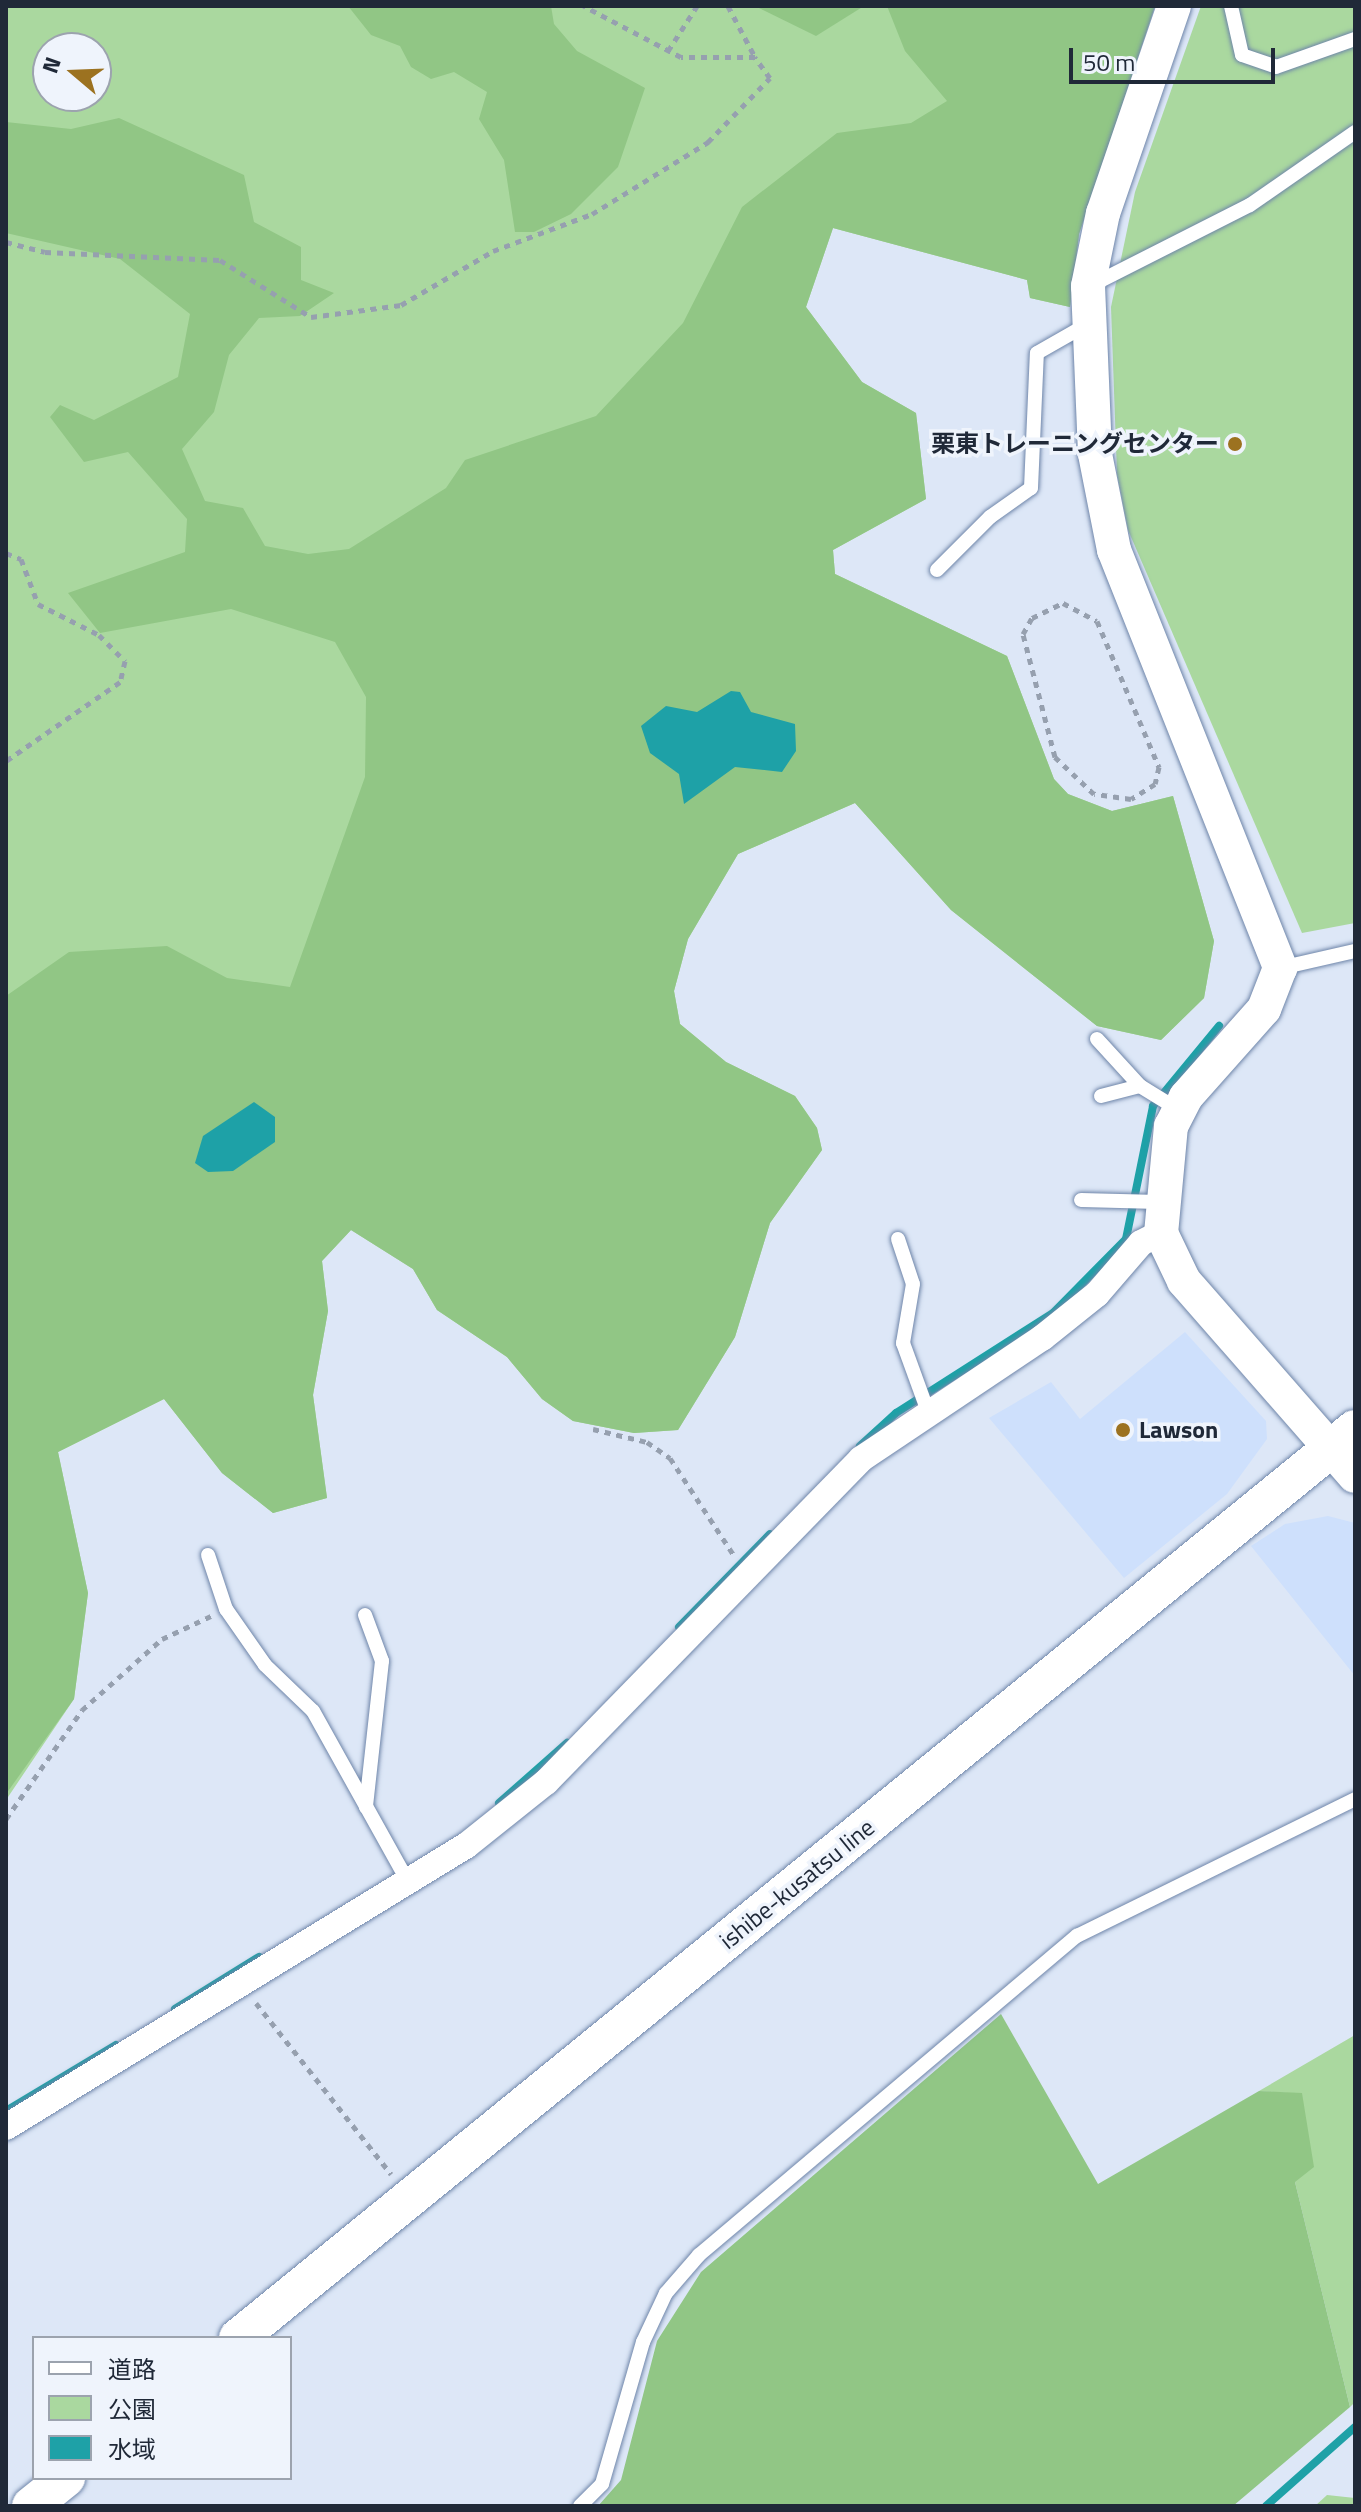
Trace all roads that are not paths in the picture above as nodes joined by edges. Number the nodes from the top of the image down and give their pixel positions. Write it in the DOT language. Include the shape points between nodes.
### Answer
graph roads {
  1 [pos="1174,6"];
  2 [pos="1231,6"];
  3 [pos="1355,39"];
  4 [pos="1355,132"];
  5 [pos="1088,286"];
  6 [pos="1086,325"];
  7 [pos="937,570"];
  8 [pos="1355,951"];
  9 [pos="1280,968"];
  10 [pos="1097,1039"];
  11 [pos="1101,1096"];
  12 [pos="1158,1097"];
  13 [pos="1081,1200"];
  14 [pos="1148,1209"];
  15 [pos="898,1239"];
  16 [pos="922,1401"];
  17 [pos="1346,1451"];
  18 [pos="208,1555"];
  19 [pos="365,1615"];
  20 [pos="1355,1799"];
  21 [pos="366,1807"];
  22 [pos="404,1876"];
  23 [pos="6,2127"];
  24 [pos="240,2336"];
  25 [pos="64,2480"];
  26 [pos="31,2506"];
  27 [pos="580,2506"];
  1 -- 5 [label="street" via="1103,213"];
  2 -- 3 [label="lane" via="1242,55 1276,67"];
  4 -- 5 [label="lane" via="1250,205"];
  5 -- 6 [label="street"];
  6 -- 7 [label="lane" via="1037,353 1031,488 990,517"];
  6 -- 9 [label="street" via="1097,468 1114,550 1271,931"];
  8 -- 9 [label="lane"];
  9 -- 12 [label="street" via="1264,1009"];
  10 -- 12 [label="lane"];
  11 -- 12 [label="lane"];
  12 -- 14 [label="street"];
  13 -- 14 [label="lane"];
  14 -- 16 [label="street" via="1141,1243 1097,1294 1042,1338"];
  14 -- 17 [label="street" via="1184,1281"];
  15 -- 16 [label="lane" via="913,1284 903,1343"];
  16 -- 22 [label="street" via="546,1782"];
  17 -- 24 [label="main road, ishibe-kusatsu line"];
  18 -- 21 [label="lane" via="226,1609 265,1665 313,1711"];
  19 -- 21 [label="lane" via="382,1661"];
  20 -- 27 [label="lane" via="1077,1936 699,2255 660,2306 602,2484"];
  21 -- 22 [label="lane"];
  22 -- 23 [label="street"];
  25 -- 26 [label="main road"];
}
